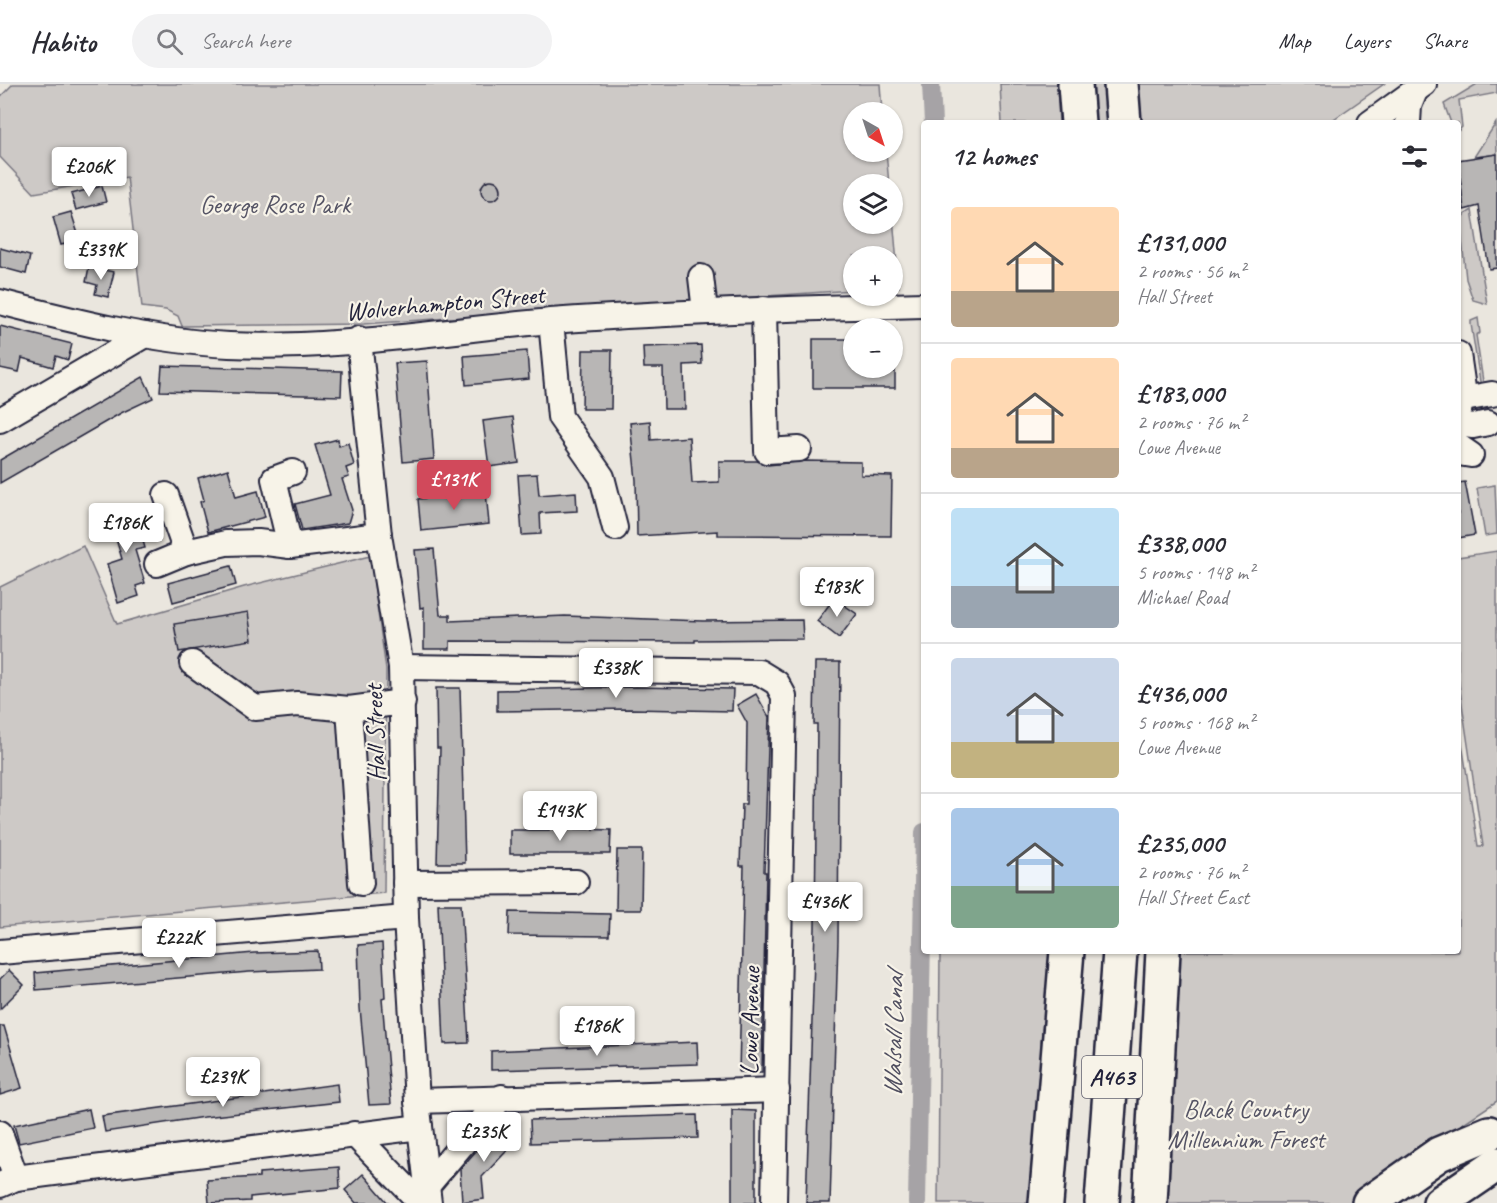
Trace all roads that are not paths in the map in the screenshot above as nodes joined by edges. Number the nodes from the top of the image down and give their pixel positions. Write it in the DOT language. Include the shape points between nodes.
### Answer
graph roads {
  1 [pos="1075,84"];
  2 [pos="1121,84"];
  3 [pos="1420,86"];
  4 [pos="1384,119"];
  5 [pos="1078,120"];
  6 [pos="1124,120"];
  7 [pos="1408,120"];
  8 [pos="701,277"];
  9 [pos="0,302"];
  10 [pos="921,305"];
  11 [pos="764,309"];
  12 [pos="705,311"];
  13 [pos="551,321"];
  14 [pos="145,335"];
  15 [pos="359,339"];
  16 [pos="1492,394"];
  17 [pos="1461,405"];
  18 [pos="0,420"];
  19 [pos="1488,423"];
  20 [pos="1461,424"];
  21 [pos="1461,448"];
  22 [pos="799,449"];
  23 [pos="1461,453"];
  24 [pos="293,472"];
  25 [pos="166,495"];
  26 [pos="615,528"];
  27 [pos="379,535"];
  28 [pos="290,546"];
  29 [pos="186,552"];
  30 [pos="157,564"];
  31 [pos="192,663"];
  32 [pos="401,667"];
  33 [pos="404,702"];
  34 [pos="349,709"];
  35 [pos="576,882"];
  36 [pos="361,883"];
  37 [pos="405,883"];
  38 [pos="406,918"];
  39 [pos="0,952"];
  40 [pos="1067,954"];
  41 [pos="1098,954"];
  42 [pos="1120,954"];
  43 [pos="1163,954"];
  44 [pos="777,1090"];
  45 [pos="502,1097"];
  46 [pos="417,1101"];
  47 [pos="420,1127"];
  48 [pos="0,1133"];
  49 [pos="354,1134"];
  50 [pos="1494,1142"];
  51 [pos="1154,1144"];
  52 [pos="8,1181"];
  53 [pos="426,1197"];
  54 [pos="774,1203"];
  55 [pos="1046,1203"];
  56 [pos="1083,1203"];
  57 [pos="1102,1203"];
  58 [pos="1150,1203"];
  59 [pos="1158,1203"];
  60 [pos="1369,1203"];
  61 [pos="1398,1203"];
  62 [pos="1440,1203"];
  1 -- 5 [label="highway"];
  2 -- 6 [label="highway"];
  3 -- 4 [label="street"];
  3 -- 7 [label="street" via="1409,106"];
  8 -- 12 [label="street"];
  9 -- 14 [label="street, Wolverhampton Street"];
  10 -- 11 [label="street, Wolverhampton Street"];
  11 -- 12 [label="street, Wolverhampton Street"];
  11 -- 22 [label="street" via="767,451"];
  12 -- 13 [label="street, Wolverhampton Street"];
  13 -- 15 [label="street, Wolverhampton Street"];
  13 -- 26 [label="street" via="560,417 602,477"];
  14 -- 15 [label="street, Wolverhampton Street" via="229,345 296,345"];
  14 -- 18 [label="street"];
  15 -- 27 [label="street, Hall Street"];
  16 -- 17 [label="street"];
  19 -- 20 [label="street"];
  21 -- 23 [label="street" via="1471,455"];
  24 -- 28 [label="street" via="274,479"];
  25 -- 29 [label="street"];
  27 -- 28 [label="street"];
  27 -- 32 [label="street, Hall Street"];
  28 -- 29 [label="street" via="226,543"];
  29 -- 30 [label="street"];
  31 -- 34 [label="street" via="255,708 297,704"];
  32 -- 33 [label="street, Hall Street"];
  32 -- 44 [label="street, Lowe Avenue" via="759,672 777,684 784,696"];
  33 -- 34 [label="street"];
  33 -- 37 [label="street, Hall Street"];
  34 -- 36 [label="street"];
  35 -- 37 [label="street"];
  37 -- 38 [label="street, Hall Street"];
  38 -- 39 [label="street"];
  38 -- 46 [label="street, Hall Street"];
  40 -- 55 [label="highway"];
  41 -- 56 [label="highway, A463"];
  42 -- 57 [label="highway, A463"];
  43 -- 51 [label="highway"];
  44 -- 45 [label="street"];
  44 -- 54 [label="street, Lowe Avenue"];
  45 -- 46 [label="street"];
  45 -- 53 [label="street"];
  46 -- 47 [label="street, Hall Street"];
  47 -- 49 [label="street"];
  47 -- 53 [label="street, Hall Street"];
  48 -- 52 [label="street"];
  49 -- 52 [label="street"];
  49 -- 53 [label="street"];
  50 -- 60 [label="highway" via="1439,1154"];
  50 -- 61 [label="highway"];
  50 -- 62 [label="highway"];
  51 -- 58 [label="highway"];
  51 -- 59 [label="highway"];
}
